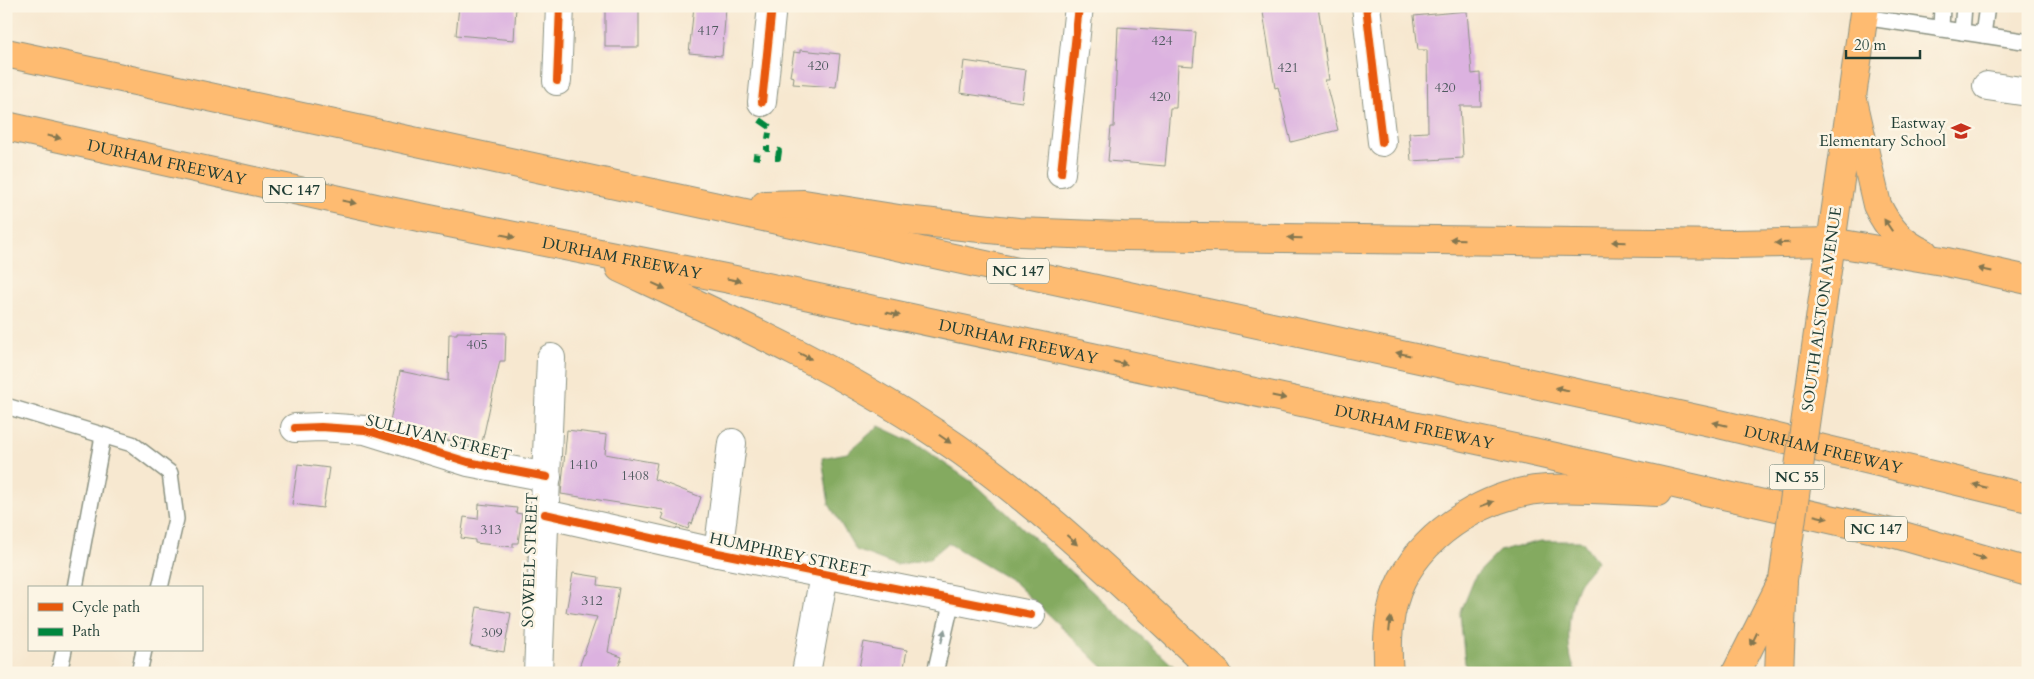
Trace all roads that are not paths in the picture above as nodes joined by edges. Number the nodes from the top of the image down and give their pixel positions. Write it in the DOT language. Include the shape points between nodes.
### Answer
graph roads {
  1 [pos="560,6"];
  2 [pos="772,6"];
  3 [pos="1079,6"];
  4 [pos="1366,6"];
  5 [pos="1942,6"];
  6 [pos="1964,6"];
  7 [pos="1987,6"];
  8 [pos="1864,12"];
  9 [pos="1940,29"];
  10 [pos="1962,32"];
  11 [pos="1984,35"];
  12 [pos="2023,41"];
  13 [pos="6,53"];
  14 [pos="557,81"];
  15 [pos="1987,86"];
  16 [pos="2028,92"];
  17 [pos="1852,96"];
  18 [pos="762,102"];
  19 [pos="6,126"];
  20 [pos="1382,142"];
  21 [pos="1061,172"];
  22 [pos="712,205"];
  23 [pos="1831,242"];
  24 [pos="583,251"];
  25 [pos="1942,261"];
  26 [pos="2028,280"];
  27 [pos="551,358"];
  28 [pos="6,406"];
  29 [pos="295,428"];
  30 [pos="103,436"];
  31 [pos="732,443"];
  32 [pos="546,477"];
  33 [pos="1723,494"];
  34 [pos="2028,498"];
  35 [pos="545,514"];
  36 [pos="718,553"];
  37 [pos="2028,572"];
  38 [pos="824,575"];
  39 [pos="1783,580"];
  40 [pos="75,586"];
  41 [pos="160,586"];
  42 [pos="952,600"];
  43 [pos="1031,615"];
  44 [pos="64,652"];
  45 [pos="144,652"];
  46 [pos="60,673"];
  47 [pos="139,673"];
  48 [pos="538,673"];
  49 [pos="806,673"];
  50 [pos="935,673"];
  51 [pos="1217,673"];
  52 [pos="1389,673"];
  53 [pos="1736,673"];
  54 [pos="1779,673"];
  1 -- 14 [label="street"];
  2 -- 18 [label="street"];
  3 -- 21 [label="street"];
  4 -- 20 [label="street"];
  5 -- 9 [label="lane"];
  6 -- 10 [label="lane"];
  7 -- 11 [label="lane"];
  8 -- 9 [label="lane"];
  8 -- 17 [label="main road, SOUTH ALSTON AVENUE / NC 55"];
  9 -- 10 [label="lane"];
  10 -- 11 [label="lane"];
  11 -- 12 [label="lane"];
  13 -- 22 [label="main road, DURHAM FREEWAY / NC 147"];
  15 -- 16 [label="street"];
  17 -- 23 [label="main road, SOUTH ALSTON AVENUE / NC 55"];
  25 -- 17 [label="main road, one-way" via="1902,241 1884,219 1870,181"];
  19 -- 24 [label="main road, DURHAM FREEWAY / NC 147, one-way"];
  23 -- 22 [label="main road, one-way" via="1732,244 1123,236 1018,232 905,220 804,204"];
  34 -- 22 [label="main road, DURHAM FREEWAY / NC 147, one-way" via="1706,420"];
  23 -- 25 [label="main road"];
  23 -- 39 [label="main road, SOUTH ALSTON AVENUE / NC 55, bridge"];
  24 -- 33 [label="main road, DURHAM FREEWAY / NC 147, one-way" via="735,280"];
  24 -- 51 [label="main road, one-way" via="812,360 939,435 1039,510"];
  26 -- 25 [label="main road, one-way"];
  27 -- 32 [label="street, SOWELL STREET"];
  28 -- 30 [label="lane"];
  29 -- 32 [label="street, SULLIVAN STREET" via="365,430 468,462"];
  30 -- 40 [label="lane"];
  30 -- 41 [label="lane" via="132,444 170,473 176,519"];
  31 -- 36 [label="street"];
  32 -- 35 [label="street, SOWELL STREET"];
  33 -- 37 [label="main road, DURHAM FREEWAY / NC 147, one-way" via="1896,534"];
  52 -- 33 [label="main road, one-way" via="1387,654 1391,615 1402,580 1411,565 1450,524 1478,507 1510,496 1547,489"];
  35 -- 36 [label="street, HUMPHREY STREET"];
  35 -- 48 [label="street, SOWELL STREET"];
  36 -- 38 [label="street, HUMPHREY STREET"];
  38 -- 42 [label="street, HUMPHREY STREET"];
  38 -- 49 [label="street"];
  39 -- 53 [label="main road, one-way"];
  39 -- 54 [label="main road, SOUTH ALSTON AVENUE / NC 55"];
  42 -- 43 [label="street, HUMPHREY STREET"];
  50 -- 42 [label="lane, one-way"];
  44 -- 46 [label="lane"];
  45 -- 47 [label="lane"];
}
